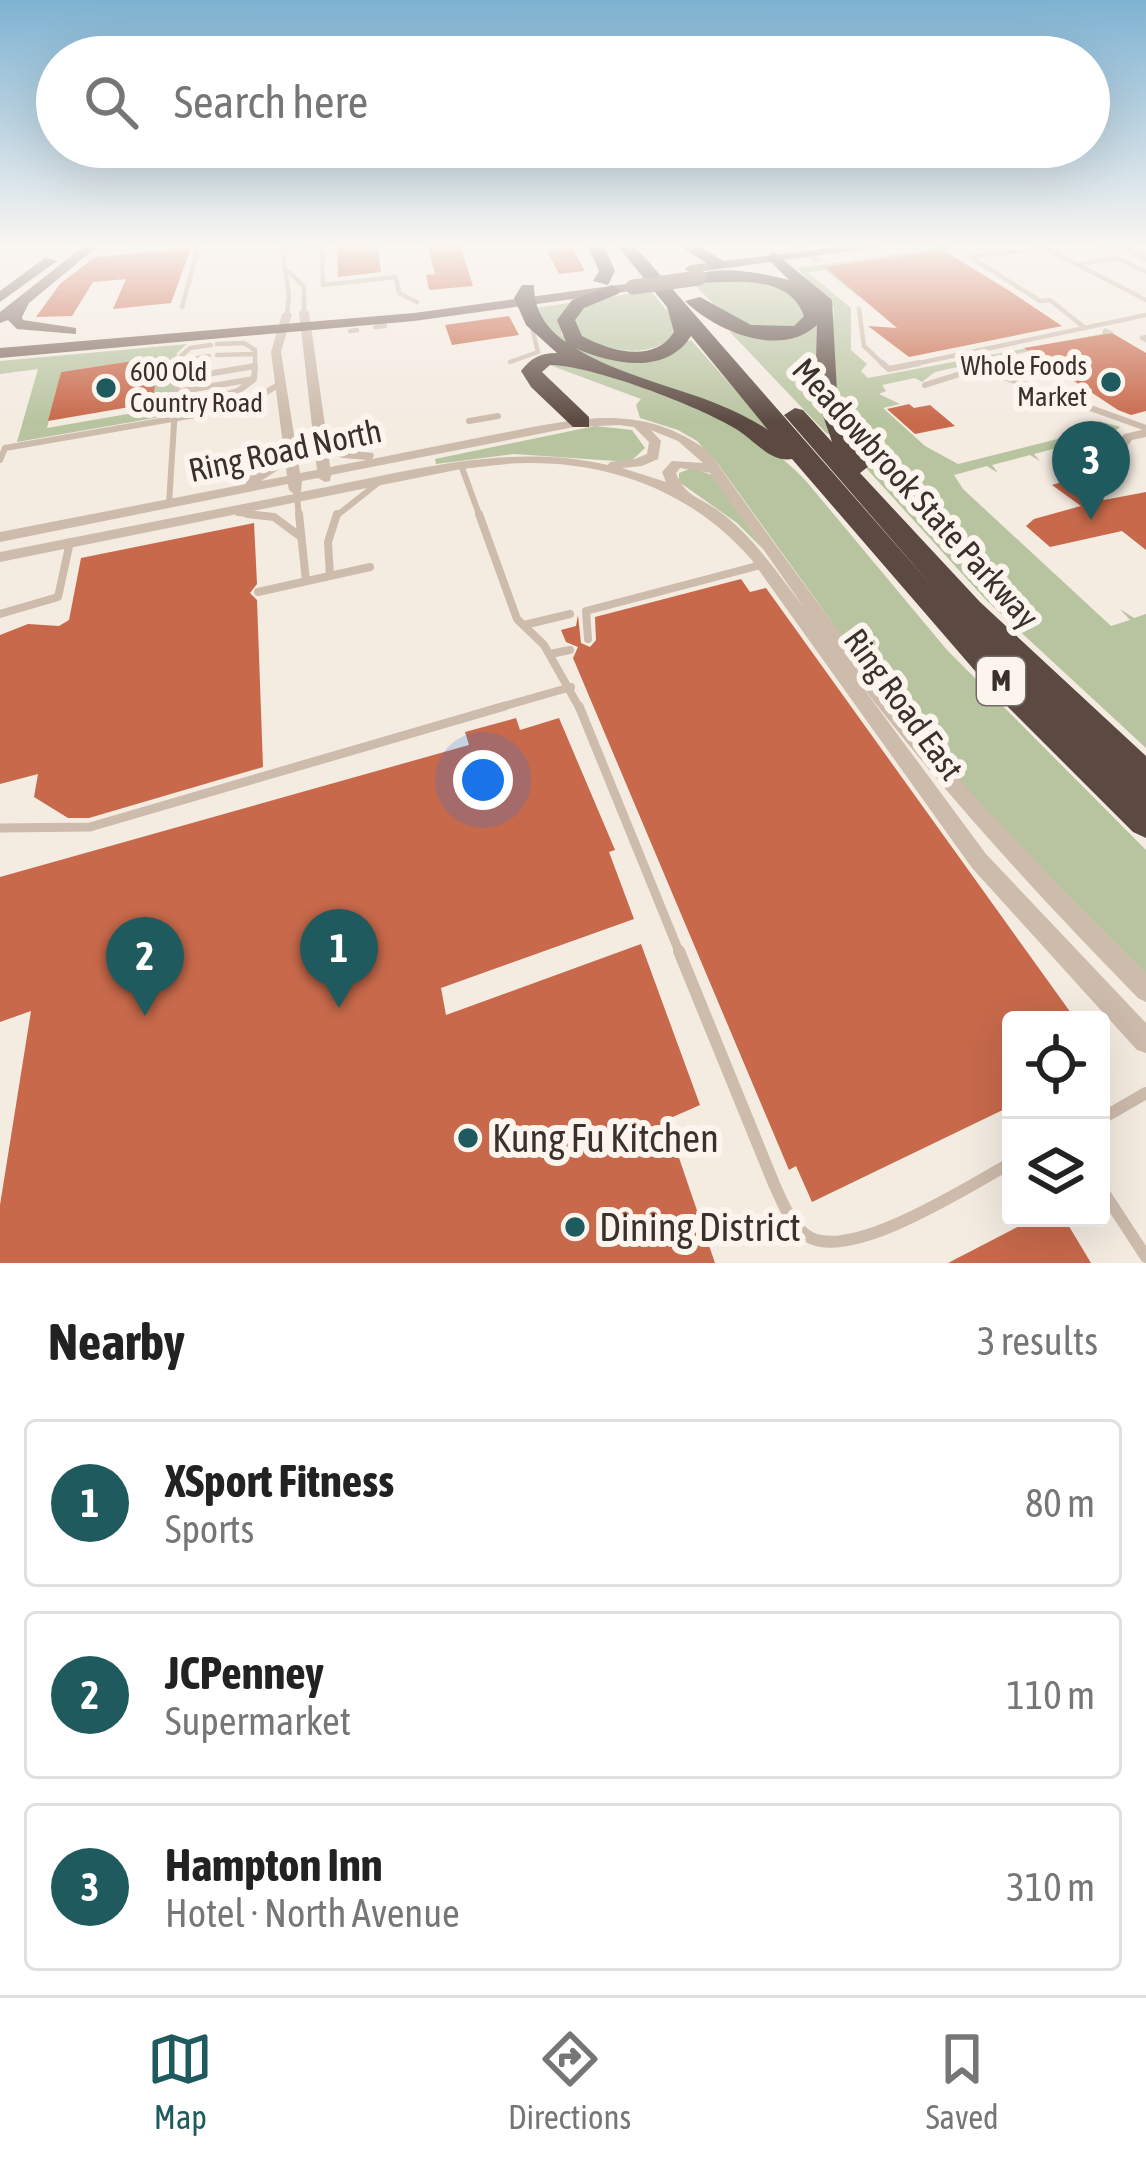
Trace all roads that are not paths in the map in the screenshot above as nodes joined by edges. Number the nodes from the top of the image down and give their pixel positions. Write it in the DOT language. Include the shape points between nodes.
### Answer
graph roads {
  1 [pos="527,303"];
  2 [pos="22,304"];
  3 [pos="183,304"];
  4 [pos="292,304"];
  5 [pos="299,304"];
  6 [pos="404,304"];
  7 [pos="481,304"];
  8 [pos="518,304"];
  9 [pos="528,304"];
  10 [pos="578,304"];
  11 [pos="688,304"];
  12 [pos="701,304"];
  13 [pos="703,304"];
  14 [pos="707,304"];
  15 [pos="809,304"];
  16 [pos="826,304"];
  17 [pos="1056,304"];
  18 [pos="182,307"];
  19 [pos="472,309"];
  20 [pos="860,309"];
  21 [pos="1146,315"];
  22 [pos="0,319"];
  23 [pos="294,321"];
  24 [pos="385,326"];
  25 [pos="375,327"];
  26 [pos="1085,328"];
  27 [pos="71,331"];
  28 [pos="0,337"];
  29 [pos="0,353"];
  30 [pos="255,354"];
  31 [pos="578,359"];
  32 [pos="539,361"];
  33 [pos="178,362"];
  34 [pos="255,366"];
  35 [pos="177,379"];
  36 [pos="254,379"];
  37 [pos="280,384"];
  38 [pos="926,385"];
  39 [pos="176,392"];
  40 [pos="191,416"];
  41 [pos="499,416"];
  42 [pos="175,419"];
  43 [pos="469,421"];
  44 [pos="581,422"];
  45 [pos="634,423"];
  46 [pos="1146,430"];
  47 [pos="319,441"];
  48 [pos="1121,445"];
  49 [pos="289,446"];
  50 [pos="434,450"];
  51 [pos="0,460"];
  52 [pos="575,462"];
  53 [pos="461,465"];
  54 [pos="715,469"];
  55 [pos="324,473"];
  56 [pos="294,479"];
  57 [pos="383,480"];
  58 [pos="675,489"];
  59 [pos="326,491"];
  60 [pos="224,494"];
  61 [pos="297,497"];
  62 [pos="169,504"];
  63 [pos="212,513"];
  64 [pos="867,531"];
  65 [pos="902,535"];
  66 [pos="0,537"];
  67 [pos="301,537"];
  68 [pos="70,541"];
  69 [pos="0,557"];
  70 [pos="763,565"];
  71 [pos="370,567"];
  72 [pos="330,576"];
  73 [pos="306,581"];
  74 [pos="258,592"];
  75 [pos="0,614"];
  76 [pos="570,614"];
  77 [pos="523,625"];
  78 [pos="588,639"];
  79 [pos="570,650"];
  80 [pos="550,654"];
  81 [pos="571,687"];
  82 [pos="1146,779"];
  83 [pos="927,801"];
  84 [pos="967,801"];
  85 [pos="1146,820"];
  86 [pos="0,828"];
  87 [pos="1146,990"];
  88 [pos="1146,1041"];
  89 [pos="1146,1094"];
  90 [pos="1140,1103"];
  91 [pos="1110,1115"];
  92 [pos="1002,1168"];
  93 [pos="1110,1202"];
  94 [pos="1146,1257"];
  1 -- 32 [label="lane" via="538,352 511,364"];
  2 -- 22 [label="main road"];
  2 -- 27 [label="main road" via="17,324"];
  3 -- 18 [label="lane"];
  4 -- 23 [label="lane"];
  5 -- 23 [label="lane"];
  6 -- 23 [label="main road"];
  7 -- 19 [label="main road"];
  8 -- 19 [label="main road"];
  9 -- 31 [label="highway" via="559,348"];
  10 -- 11 [label="highway" via="566,320 574,339 605,353 647,356 684,335"];
  12 -- 64 [label="highway, Meadowbrook State Parkway / M"];
  13 -- 65 [label="highway, Meadowbrook State Parkway / M"];
  14 -- 15 [label="highway" via="732,327 758,334 800,330 814,317"];
  16 -- 65 [label="highway" via="830,410"];
  17 -- 26 [label="lane"];
  19 -- 23 [label="main road"];
  20 -- 26 [label="lane" via="864,346 890,369"];
  21 -- 26 [label="lane"];
  23 -- 27 [label="main road"];
  23 -- 29 [label="main road"];
  23 -- 37 [label="street" via="276,352"];
  23 -- 47 [label="street"];
  24 -- 25 [label="lane"];
  27 -- 28 [label="main road"];
  30 -- 33 [label="lane"];
  30 -- 33 [label="lane" via="244,343 214,345 190,348"];
  30 -- 34 [label="lane"];
  31 -- 32 [label="highway"];
  31 -- 64 [label="highway" via="740,421"];
  32 -- 44 [label="highway" via="534,379"];
  33 -- 35 [label="lane"];
  34 -- 35 [label="lane"];
  34 -- 36 [label="lane"];
  35 -- 39 [label="lane"];
  36 -- 39 [label="lane"];
  36 -- 40 [label="lane" via="190,404"];
  37 -- 40 [label="lane" via="250,405"];
  37 -- 49 [label="street"];
  38 -- 46 [label="lane" via="979,368"];
  39 -- 42 [label="lane"];
  40 -- 42 [label="lane"];
  41 -- 43 [label="lane"];
  42 -- 51 [label="lane" via="5,448"];
  42 -- 62 [label="lane"];
  44 -- 45 [label="street, Ring Road East"];
  44 -- 50 [label="street, Ring Road North"];
  45 -- 52 [label="street" via="655,441 650,459"];
  45 -- 54 [label="street, Ring Road East" via="682,438"];
  46 -- 48 [label="street"];
  47 -- 50 [label="street" via="352,456"];
  47 -- 55 [label="street"];
  49 -- 56 [label="street"];
  49 -- 60 [label="street" via="268,472"];
  50 -- 55 [label="street, Ring Road North"];
  52 -- 53 [label="street, Ring Road North"];
  52 -- 58 [label="street, Ring Road East"];
  53 -- 57 [label="street, Ring Road North"];
  53 -- 77 [label="lane"];
  54 -- 58 [label="street" via="677,464 669,472"];
  54 -- 84 [label="street, Ring Road East" via="859,672"];
  55 -- 56 [label="street, Ring Road North"];
  55 -- 59 [label="street"];
  56 -- 60 [label="street, Ring Road North"];
  56 -- 61 [label="street"];
  57 -- 59 [label="street, Ring Road North"];
  57 -- 72 [label="lane" via="329,522"];
  58 -- 70 [label="street, Ring Road East" via="725,520"];
  59 -- 61 [label="street, Ring Road North"];
  60 -- 62 [label="street, Ring Road North"];
  61 -- 63 [label="street, Ring Road North"];
  61 -- 67 [label="lane"];
  62 -- 66 [label="street, Ring Road North"];
  63 -- 67 [label="lane" via="261,514"];
  63 -- 68 [label="street, Ring Road North"];
  64 -- 85 [label="highway, Meadowbrook State Parkway / M" via="1006,686"];
  65 -- 82 [label="highway, Meadowbrook State Parkway / M" via="1013,655"];
  67 -- 73 [label="lane"];
  68 -- 69 [label="street, Ring Road North"];
  68 -- 75 [label="lane" via="58,597"];
  70 -- 78 [label="lane" via="586,611"];
  70 -- 83 [label="street, Ring Road East"];
  71 -- 72 [label="lane"];
  72 -- 73 [label="lane"];
  73 -- 74 [label="lane"];
  76 -- 77 [label="lane"];
  77 -- 80 [label="lane"];
  79 -- 80 [label="lane"];
  80 -- 81 [label="lane"];
  81 -- 86 [label="lane" via="90,827 30,821"];
  81 -- 92 [label="lane" via="797,1226 812,1238 847,1241"];
  83 -- 84 [label="street"];
  83 -- 88 [label="street, Ring Road East"];
  84 -- 87 [label="street, Ring Road East"];
  89 -- 90 [label="lane"];
  90 -- 91 [label="lane"];
  93 -- 94 [label="lane"];
}
